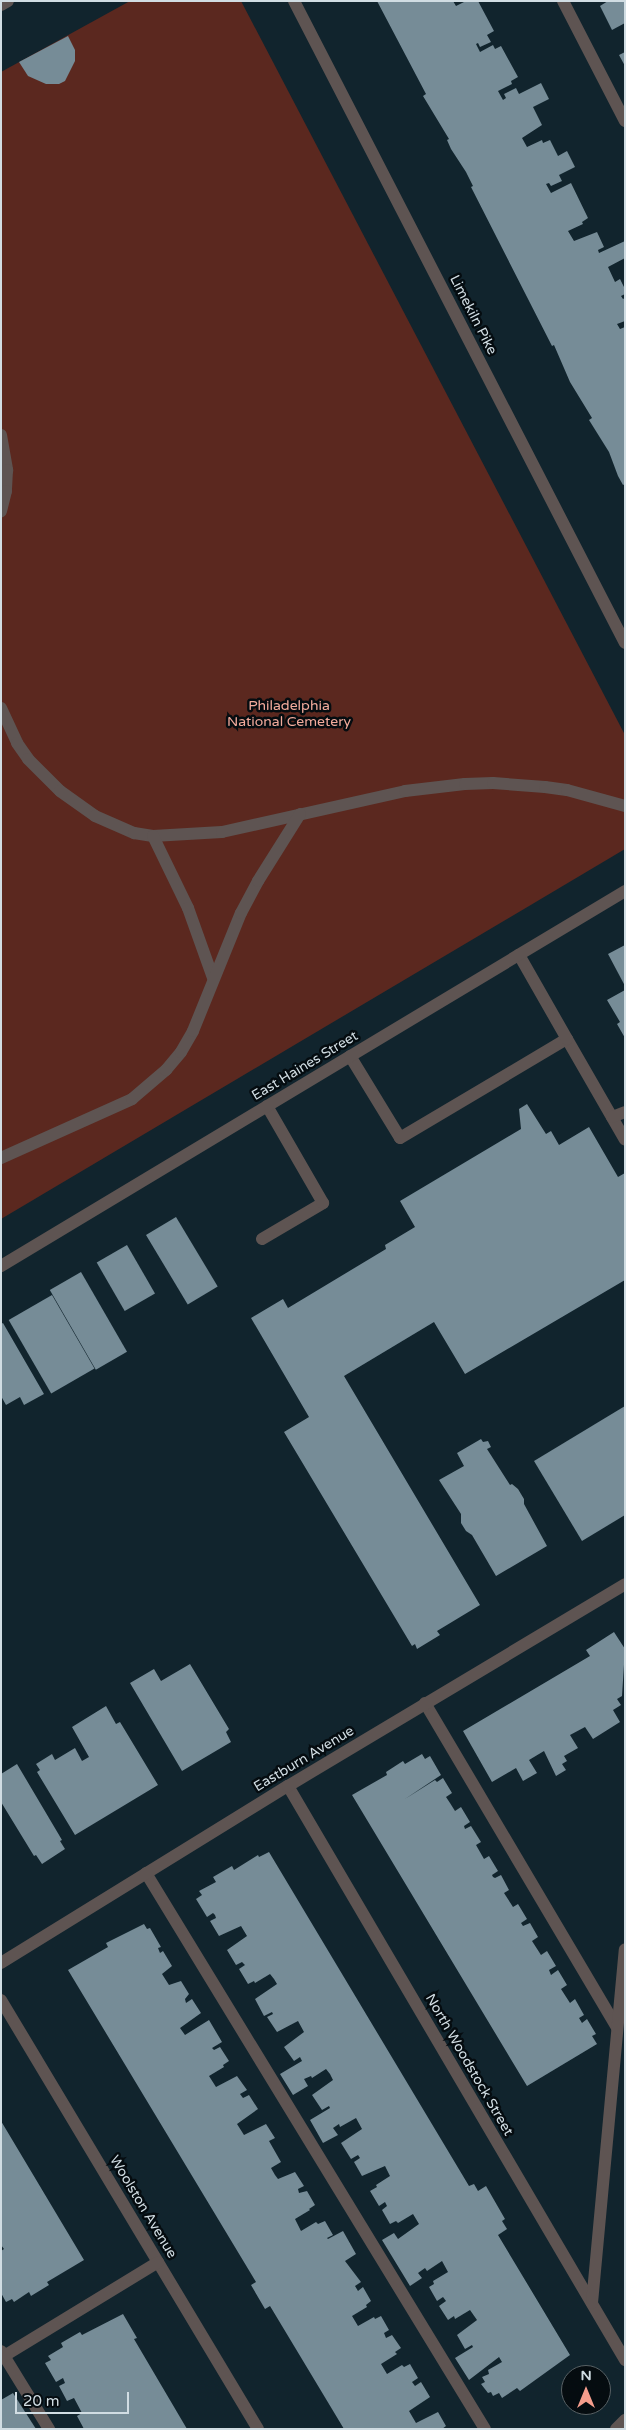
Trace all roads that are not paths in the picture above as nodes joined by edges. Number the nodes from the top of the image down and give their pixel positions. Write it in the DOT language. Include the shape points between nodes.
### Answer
graph roads {
  1 [pos="8,1"];
  2 [pos="294,1"];
  3 [pos="563,1"];
  4 [pos="1,5"];
  5 [pos="625,121"];
  6 [pos="1,435"];
  7 [pos="1,511"];
  8 [pos="625,643"];
  9 [pos="1,708"];
  10 [pos="625,806"];
  11 [pos="300,814"];
  12 [pos="153,836"];
  13 [pos="625,891"];
  14 [pos="519,955"];
  15 [pos="213,978"];
  16 [pos="566,1039"];
  17 [pos="350,1056"];
  18 [pos="267,1106"];
  19 [pos="625,1112"];
  20 [pos="612,1118"];
  21 [pos="625,1140"];
  22 [pos="1,1158"];
  23 [pos="262,1239"];
  24 [pos="1,1266"];
  25 [pos="625,1584"];
  26 [pos="425,1703"];
  27 [pos="288,1786"];
  28 [pos="146,1873"];
  29 [pos="625,1950"];
  30 [pos="1,1963"];
  31 [pos="1,2000"];
  32 [pos="617,2028"];
  33 [pos="158,2262"];
  34 [pos="592,2303"];
  35 [pos="2,2355"];
  36 [pos="625,2360"];
  37 [pos="625,2420"];
  38 [pos="49,2429"];
  39 [pos="258,2429"];
  40 [pos="486,2429"];
  41 [pos="616,2429"];
  1 -- 4 [label="street"];
  2 -- 8 [label="street, Limekiln Pike"];
  3 -- 5 [label="street"];
  6 -- 7 [label="street" via="7,470"];
  9 -- 12 [label="street" via="17,743 40,773 77,804 114,825"];
  10 -- 11 [label="street" via="567,790 494,783 405,790"];
  11 -- 12 [label="street" via="222,832"];
  11 -- 15 [label="street" via="241,913"];
  12 -- 15 [label="street" via="188,908"];
  13 -- 14 [label="street, East Haines Street"];
  14 -- 16 [label="street"];
  14 -- 17 [label="street, East Haines Street"];
  15 -- 22 [label="street" via="193,1031 181,1052 151,1085 132,1099"];
  16 -- 17 [label="street" via="400,1138"];
  16 -- 20 [label="street"];
  17 -- 18 [label="street, East Haines Street"];
  18 -- 23 [label="street" via="323,1202"];
  18 -- 24 [label="street, East Haines Street"];
  19 -- 20 [label="street"];
  20 -- 21 [label="street"];
  25 -- 26 [label="street, Eastburn Avenue"];
  26 -- 27 [label="street, Eastburn Avenue"];
  26 -- 32 [label="street"];
  27 -- 28 [label="street, Eastburn Avenue"];
  27 -- 34 [label="street, North Woodstock Street"];
  28 -- 30 [label="street, Eastburn Avenue"];
  28 -- 40 [label="street"];
  29 -- 32 [label="street"];
  31 -- 33 [label="street, Woolston Avenue"];
  32 -- 34 [label="street"];
  33 -- 35 [label="street"];
  33 -- 39 [label="street, Woolston Avenue"];
  34 -- 36 [label="street, North Woodstock Street"];
  35 -- 38 [label="street"];
  37 -- 41 [label="street"];
}
